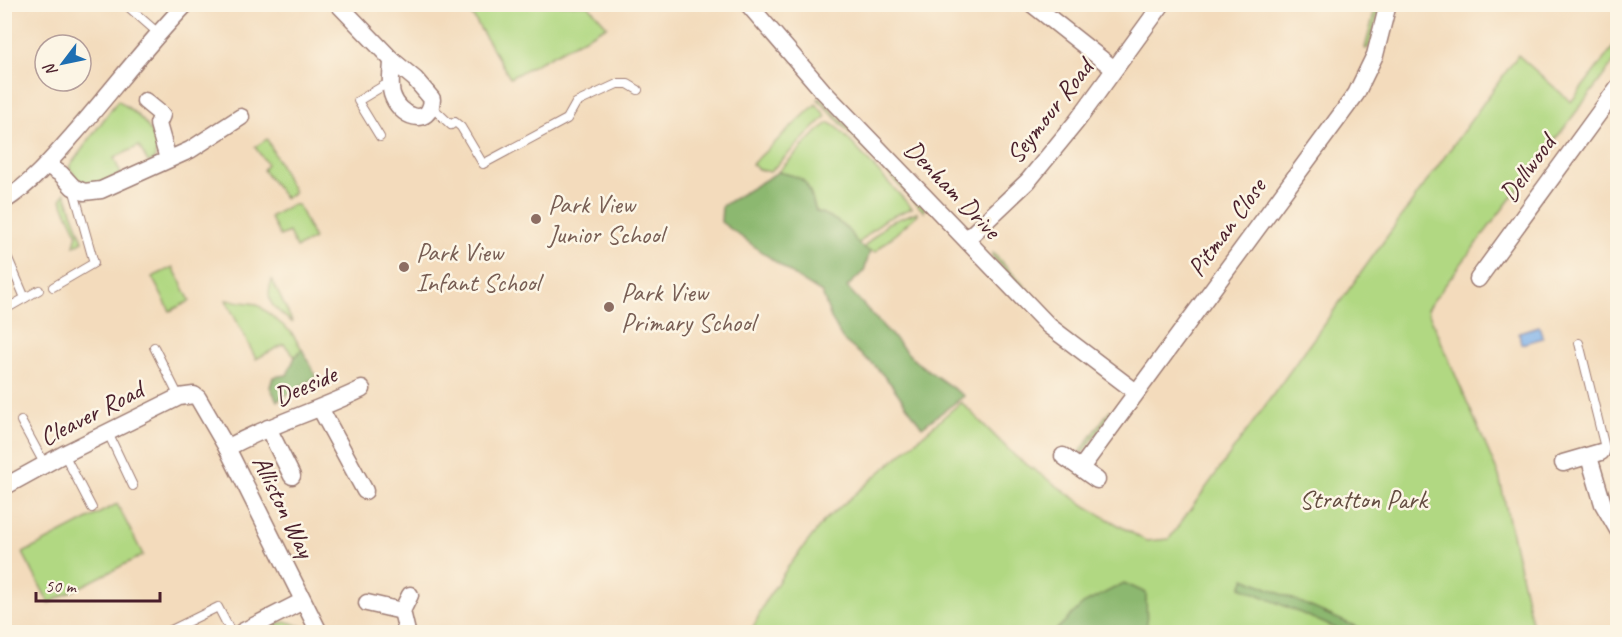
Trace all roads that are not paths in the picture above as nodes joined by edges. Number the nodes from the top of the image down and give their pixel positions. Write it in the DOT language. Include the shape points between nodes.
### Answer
graph roads {
  1 [pos="125,4"];
  2 [pos="186,4"];
  3 [pos="338,4"];
  4 [pos="748,4"];
  5 [pos="1032,4"];
  6 [pos="1162,4"];
  7 [pos="1388,4"];
  8 [pos="158,33"];
  9 [pos="392,60"];
  10 [pos="1114,69"];
  11 [pos="391,84"];
  12 [pos="1617,87"];
  13 [pos="638,90"];
  14 [pos="145,101"];
  15 [pos="432,107"];
  16 [pos="241,117"];
  17 [pos="380,137"];
  18 [pos="168,159"];
  19 [pos="47,165"];
  20 [pos="73,188"];
  21 [pos="4,201"];
  22 [pos="967,239"];
  23 [pos="4,249"];
  24 [pos="1478,279"];
  25 [pos="54,287"];
  26 [pos="39,290"];
  27 [pos="25,298"];
  28 [pos="4,310"];
  29 [pos="1579,343"];
  30 [pos="153,347"];
  31 [pos="362,389"];
  32 [pos="1136,392"];
  33 [pos="179,397"];
  34 [pos="201,403"];
  35 [pos="320,408"];
  36 [pos="21,421"];
  37 [pos="268,428"];
  38 [pos="108,434"];
  39 [pos="227,448"];
  40 [pos="64,454"];
  41 [pos="1595,454"];
  42 [pos="1063,456"];
  43 [pos="1563,463"];
  44 [pos="45,465"];
  45 [pos="1081,468"];
  46 [pos="292,476"];
  47 [pos="1097,480"];
  48 [pos="134,486"];
  49 [pos="4,487"];
  50 [pos="365,491"];
  51 [pos="92,508"];
  52 [pos="1617,530"];
  53 [pos="410,595"];
  54 [pos="303,601"];
  55 [pos="367,603"];
  56 [pos="402,611"];
  57 [pos="167,633"];
  58 [pos="231,633"];
  59 [pos="242,633"];
  60 [pos="319,633"];
  61 [pos="407,633"];
  1 -- 8 [label="lane"];
  2 -- 8 [label="street"];
  3 -- 9 [label="street"];
  4 -- 22 [label="street, Denham Drive" via="823,91"];
  5 -- 10 [label="street"];
  6 -- 10 [label="street, Seymour Road"];
  7 -- 32 [label="street, Pitman Close" via="1375,55 1356,94"];
  8 -- 19 [label="street"];
  9 -- 11 [label="street"];
  9 -- 15 [label="street" via="415,79 432,99"];
  10 -- 22 [label="street, Seymour Road" via="1028,181"];
  11 -- 15 [label="street" via="392,95 407,116 421,115"];
  11 -- 17 [label="lane" via="358,101"];
  12 -- 24 [label="street, Dellwood"];
  13 -- 15 [label="lane" via="628,84 616,84 596,93 576,103 567,119 483,164 461,127 455,122 451,125"];
  14 -- 18 [label="street" via="162,115 158,124"];
  16 -- 18 [label="street" via="190,150"];
  18 -- 20 [label="street" via="101,190 84,192"];
  19 -- 20 [label="street"];
  19 -- 21 [label="street"];
  20 -- 25 [label="lane" via="94,263"];
  22 -- 32 [label="street, Denham Drive" via="1049,326"];
  23 -- 27 [label="lane"];
  26 -- 27 [label="lane"];
  27 -- 28 [label="lane"];
  29 -- 41 [label="lane" via="1605,448"];
  30 -- 33 [label="lane"];
  31 -- 35 [label="street, Deeside"];
  32 -- 45 [label="street, Pitman Close"];
  33 -- 34 [label="street, Cleaver Road" via="194,395"];
  33 -- 38 [label="street, Cleaver Road"];
  34 -- 39 [label="street, Alliston Way"];
  35 -- 37 [label="street, Deeside"];
  35 -- 50 [label="street"];
  36 -- 44 [label="lane"];
  37 -- 39 [label="street, Deeside"];
  37 -- 46 [label="street, Deeside"];
  38 -- 40 [label="street, Cleaver Road"];
  38 -- 48 [label="lane"];
  39 -- 54 [label="street, Alliston Way"];
  40 -- 44 [label="street, Cleaver Road"];
  40 -- 51 [label="lane"];
  41 -- 43 [label="street"];
  41 -- 52 [label="street" via="1603,504"];
  42 -- 45 [label="street"];
  44 -- 49 [label="street, Cleaver Road"];
  45 -- 47 [label="street"];
  53 -- 56 [label="street"];
  54 -- 59 [label="street"];
  54 -- 60 [label="street, Alliston Way"];
  55 -- 56 [label="street"];
  56 -- 61 [label="street"];
  57 -- 58 [label="lane" via="218,607"];
}
